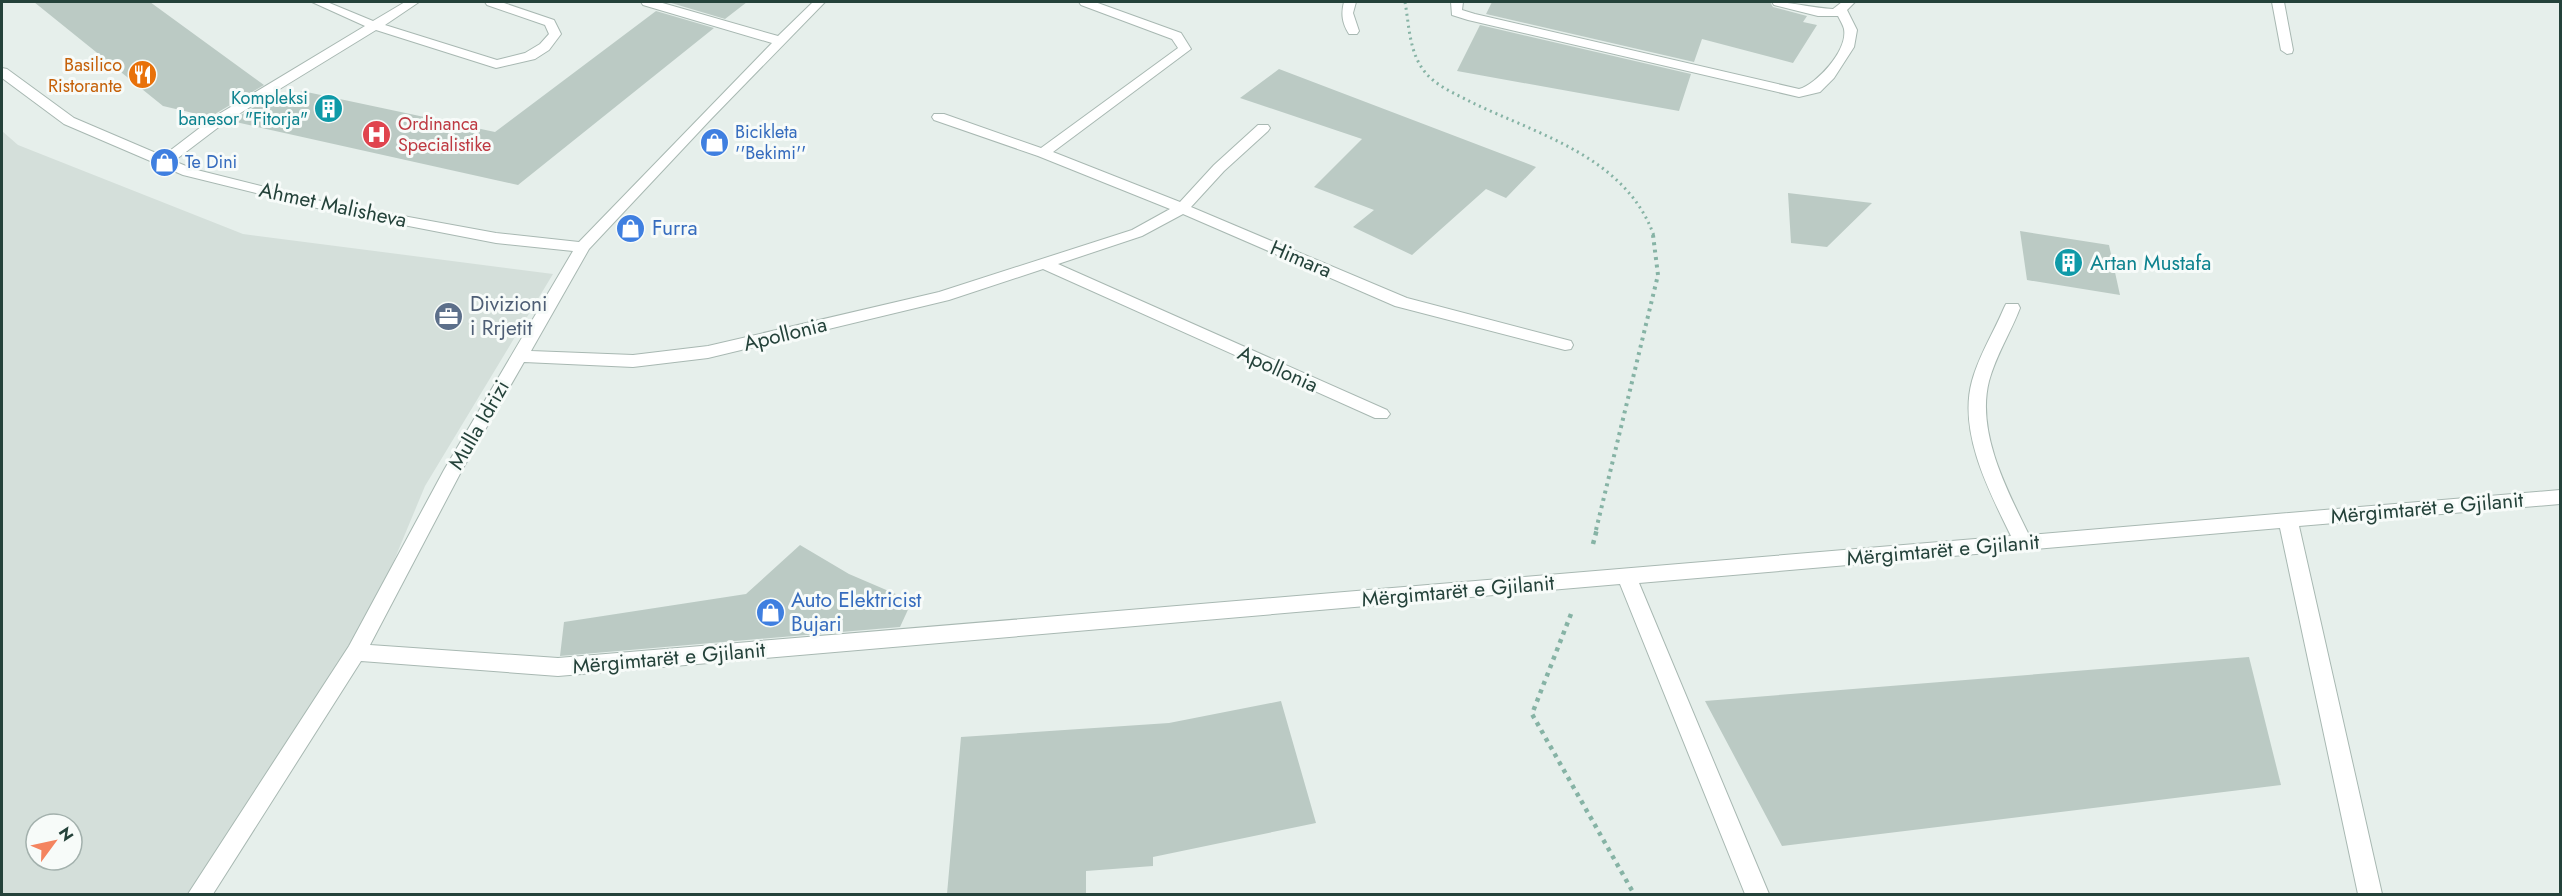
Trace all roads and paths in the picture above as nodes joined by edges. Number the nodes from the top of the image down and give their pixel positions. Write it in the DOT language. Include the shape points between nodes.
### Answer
graph roads {
  1 [pos="318,2"];
  2 [pos="413,2"];
  3 [pos="491,2"];
  4 [pos="647,2"];
  5 [pos="819,2"];
  6 [pos="1086,2"];
  7 [pos="1350,2"];
  8 [pos="1405,2"];
  9 [pos="1456,2"];
  10 [pos="1778,2"];
  11 [pos="2278,2"];
  12 [pos="1845,5"];
  13 [pos="373,25"];
  14 [pos="1353,31"];
  15 [pos="780,41"];
  16 [pos="2288,50"];
  17 [pos="2,72"];
  18 [pos="939,117"];
  19 [pos="1263,128"];
  20 [pos="1043,153"];
  21 [pos="164,162"];
  22 [pos="1182,208"];
  23 [pos="583,247"];
  24 [pos="1045,264"];
  25 [pos="2012,308"];
  26 [pos="1566,345"];
  27 [pos="518,356"];
  28 [pos="1381,414"];
  29 [pos="2560,497"];
  30 [pos="2288,520"];
  31 [pos="2024,543"];
  32 [pos="1626,576"];
  33 [pos="1584,580"];
  34 [pos="356,652"];
  35 [pos="200,894"];
  36 [pos="1634,894"];
  37 [pos="1757,894"];
  38 [pos="2370,894"];
  1 -- 13 [label="street"];
  2 -- 13 [label="street"];
  3 -- 13 [label="street" via="550,23 555,34 551,42 527,58 496,64"];
  4 -- 15 [label="street"];
  5 -- 15 [label="street, Mulla Idrizi"];
  6 -- 20 [label="street" via="1177,36 1185,49"];
  7 -- 14 [label="street" via="1347,13"];
  8 -- 33 [label="path" via="1413,50 1427,75 1475,104 1565,143 1609,174 1638,202 1654,235 1658,275"];
  9 -- 12 [label="street" via="1456,12 1472,17 1799,93 1815,89 1848,47 1851,30"];
  10 -- 12 [label="street" via="1836,13"];
  11 -- 16 [label="street"];
  13 -- 21 [label="street" via="219,120"];
  15 -- 23 [label="street, Mulla Idrizi"];
  17 -- 21 [label="street, Ahmet Malisheva" via="69,121"];
  18 -- 20 [label="street, Himara"];
  19 -- 22 [label="street, Apollonia"];
  20 -- 22 [label="street, Himara"];
  21 -- 23 [label="street, Ahmet Malisheva" via="188,172 321,204 496,238"];
  22 -- 24 [label="street, Apollonia" via="1137,233"];
  22 -- 26 [label="street, Himara" via="1401,302"];
  23 -- 27 [label="street, Mulla Idrizi"];
  24 -- 27 [label="street, Apollonia" via="943,296 708,352 633,361"];
  24 -- 28 [label="street, Apollonia"];
  25 -- 31 [label="street" via="1979,388 1982,436 1999,493"];
  27 -- 34 [label="street, Mulla Idrizi"];
  29 -- 30 [label="street, Mërgimtarët e Gjilanit"];
  30 -- 31 [label="street, Mërgimtarët e Gjilanit"];
  30 -- 38 [label="street"];
  31 -- 32 [label="street, Mërgimtarët e Gjilanit"];
  32 -- 33 [label="street, Mërgimtarët e Gjilanit"];
  32 -- 37 [label="street"];
  33 -- 34 [label="street, Mërgimtarët e Gjilanit" via="558,667"];
  33 -- 36 [label="path" via="1532,714"];
  34 -- 35 [label="street, Mulla Idrizi"];
}
